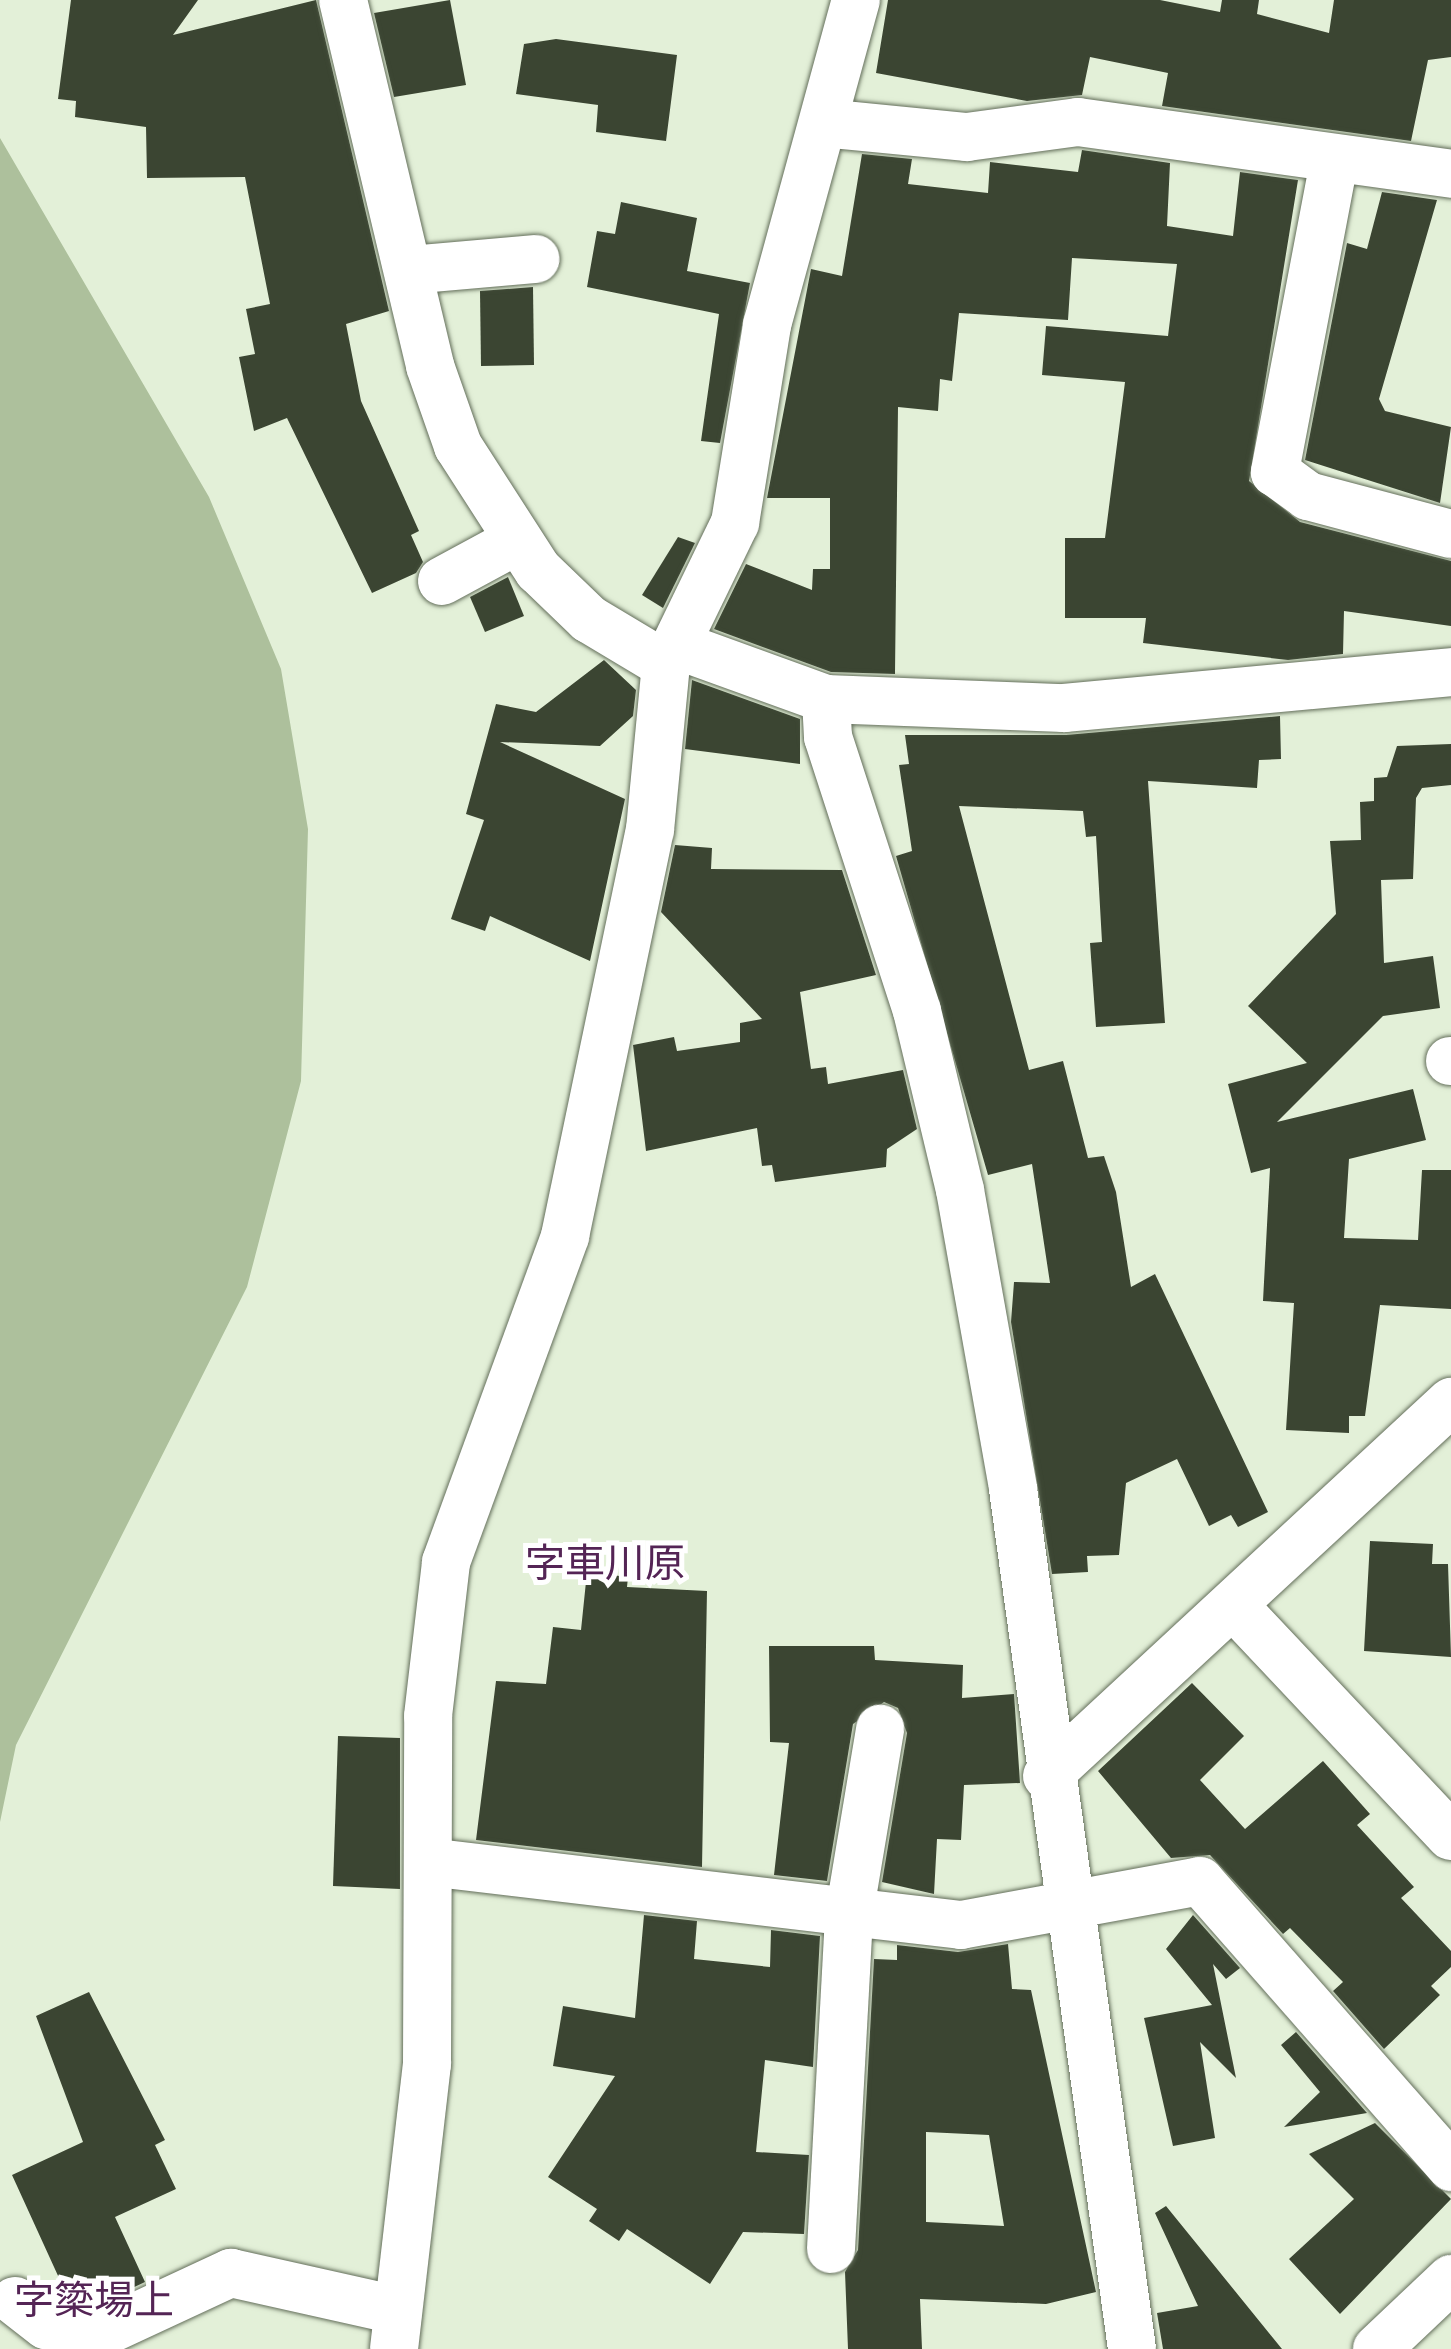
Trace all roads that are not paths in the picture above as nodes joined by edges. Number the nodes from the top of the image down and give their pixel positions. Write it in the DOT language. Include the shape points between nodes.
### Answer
graph roads {
  1 [pos="343,0"];
  2 [pos="856,0"];
  3 [pos="823,124"];
  4 [pos="1334,162"];
  5 [pos="1451,174"];
  6 [pos="536,259"];
  7 [pos="409,270"];
  8 [pos="1451,534"];
  9 [pos="514,542"];
  10 [pos="442,581"];
  11 [pos="672,655"];
  12 [pos="1451,672"];
  13 [pos="826,698"];
  14 [pos="1451,1402"];
  15 [pos="1234,1606"];
  16 [pos="880,1729"];
  17 [pos="1046,1776"];
  18 [pos="1451,1836"];
  19 [pos="428,1862"];
  20 [pos="1064,1899"];
  21 [pos="849,1915"];
  22 [pos="1451,2166"];
  23 [pos="831,2250"];
  24 [pos="1451,2279"];
  25 [pos="15,2301"];
  26 [pos="394,2329"];
  27 [pos="1132,2349"];
  28 [pos="1377,2349"];
  1 -- 7 [label="street"];
  2 -- 3 [label="street"];
  3 -- 4 [label="street" via="966,137 1078,122"];
  3 -- 11 [label="street" via="766,325 735,524"];
  4 -- 5 [label="street"];
  4 -- 8 [label="street" via="1275,472 1308,496"];
  6 -- 7 [label="street"];
  7 -- 9 [label="street" via="458,446"];
  9 -- 10 [label="street"];
  9 -- 11 [label="street" via="589,619"];
  11 -- 13 [label="street"];
  11 -- 19 [label="street" via="647,848 565,1236 446,1562 428,1716"];
  12 -- 13 [label="street" via="1064,708"];
  13 -- 17 [label="street" via="828,737 916,1011 960,1190 1013,1489"];
  14 -- 15 [label="street"];
  15 -- 17 [label="street"];
  15 -- 18 [label="street"];
  16 -- 21 [label="street"];
  17 -- 20 [label="street"];
  19 -- 21 [label="street"];
  19 -- 26 [label="street" via="427,2064"];
  20 -- 21 [label="street" via="961,1925"];
  20 -- 22 [label="street" via="1200,1881"];
  20 -- 27 [label="street"];
  21 -- 23 [label="street"];
  24 -- 28 [label="street"];
  25 -- 26 [label="street" via="46,2325 96,2336 231,2273"];
}
